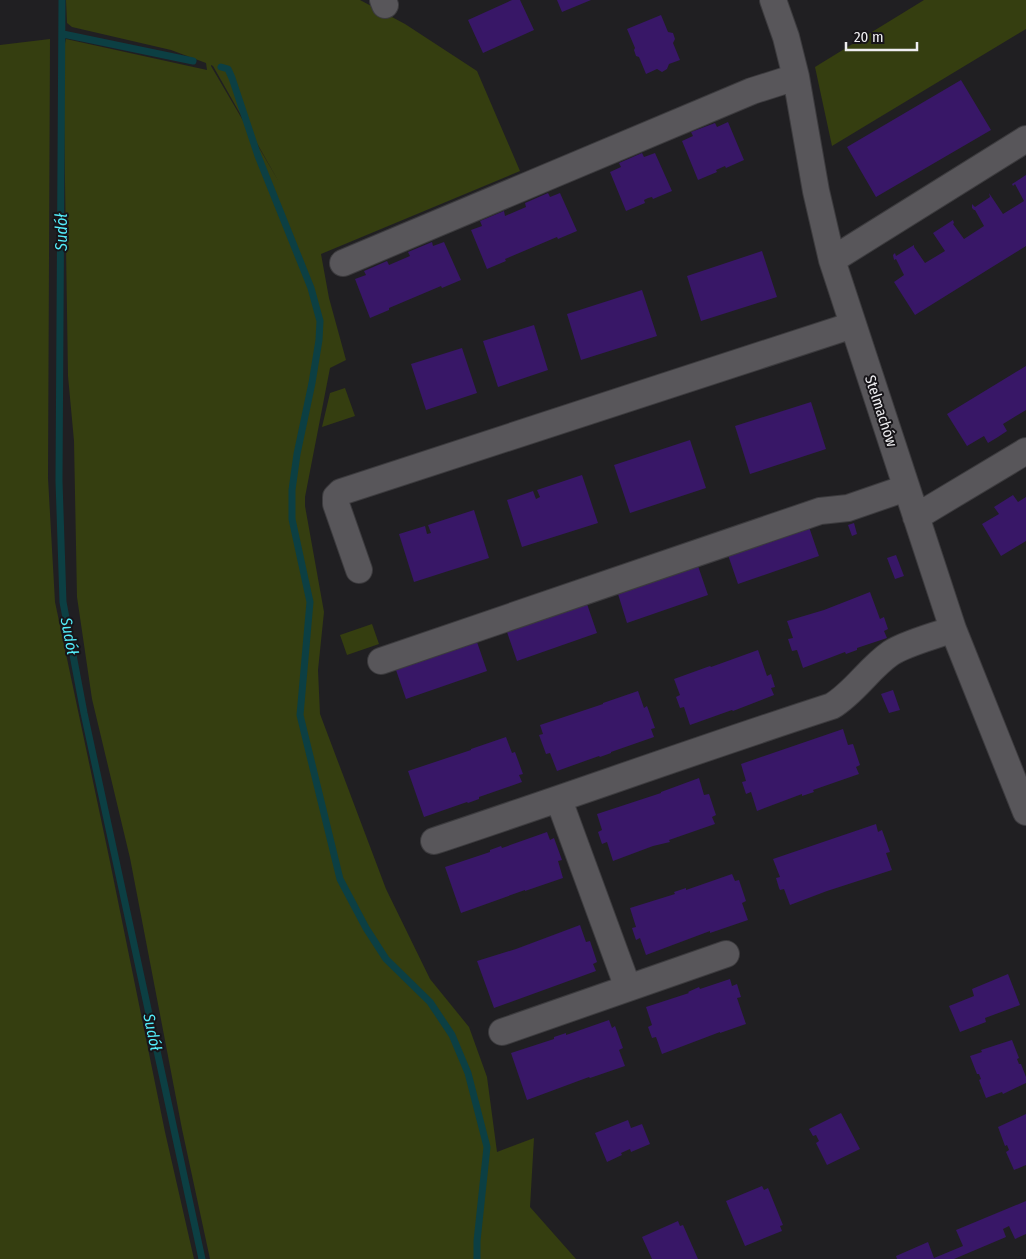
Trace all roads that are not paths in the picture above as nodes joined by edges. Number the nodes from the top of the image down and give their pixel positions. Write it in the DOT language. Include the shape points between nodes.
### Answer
graph roads {
  1 [pos="773,0"];
  2 [pos="798,59"];
  3 [pos="1026,139"];
  4 [pos="832,260"];
  5 [pos="343,263"];
  6 [pos="853,325"];
  7 [pos="1026,451"];
  8 [pos="906,488"];
  9 [pos="916,517"];
  10 [pos="359,570"];
  11 [pos="953,630"];
  12 [pos="382,661"];
  13 [pos="1016,757"];
  14 [pos="559,800"];
  15 [pos="1026,812"];
  16 [pos="434,841"];
  17 [pos="726,954"];
  18 [pos="628,988"];
  19 [pos="502,1032"];
  1 -- 2 [label="street, Stelmachów"];
  2 -- 4 [label="street, Stelmachów" via="816,191"];
  2 -- 5 [label="street" via="752,91"];
  3 -- 4 [label="street"];
  4 -- 6 [label="street, Stelmachów"];
  6 -- 8 [label="street, Stelmachów"];
  6 -- 10 [label="street" via="341,492 336,497 336,504"];
  7 -- 9 [label="street"];
  8 -- 9 [label="street, Stelmachów"];
  8 -- 12 [label="street" via="848,508 820,511"];
  9 -- 11 [label="street, Stelmachów"];
  11 -- 13 [label="street, Stelmachów"];
  11 -- 14 [label="street" via="892,652 832,706"];
  13 -- 15 [label="street, Stelmachów"];
  14 -- 16 [label="street"];
  14 -- 18 [label="street"];
  17 -- 18 [label="street"];
  18 -- 19 [label="street"];
}
